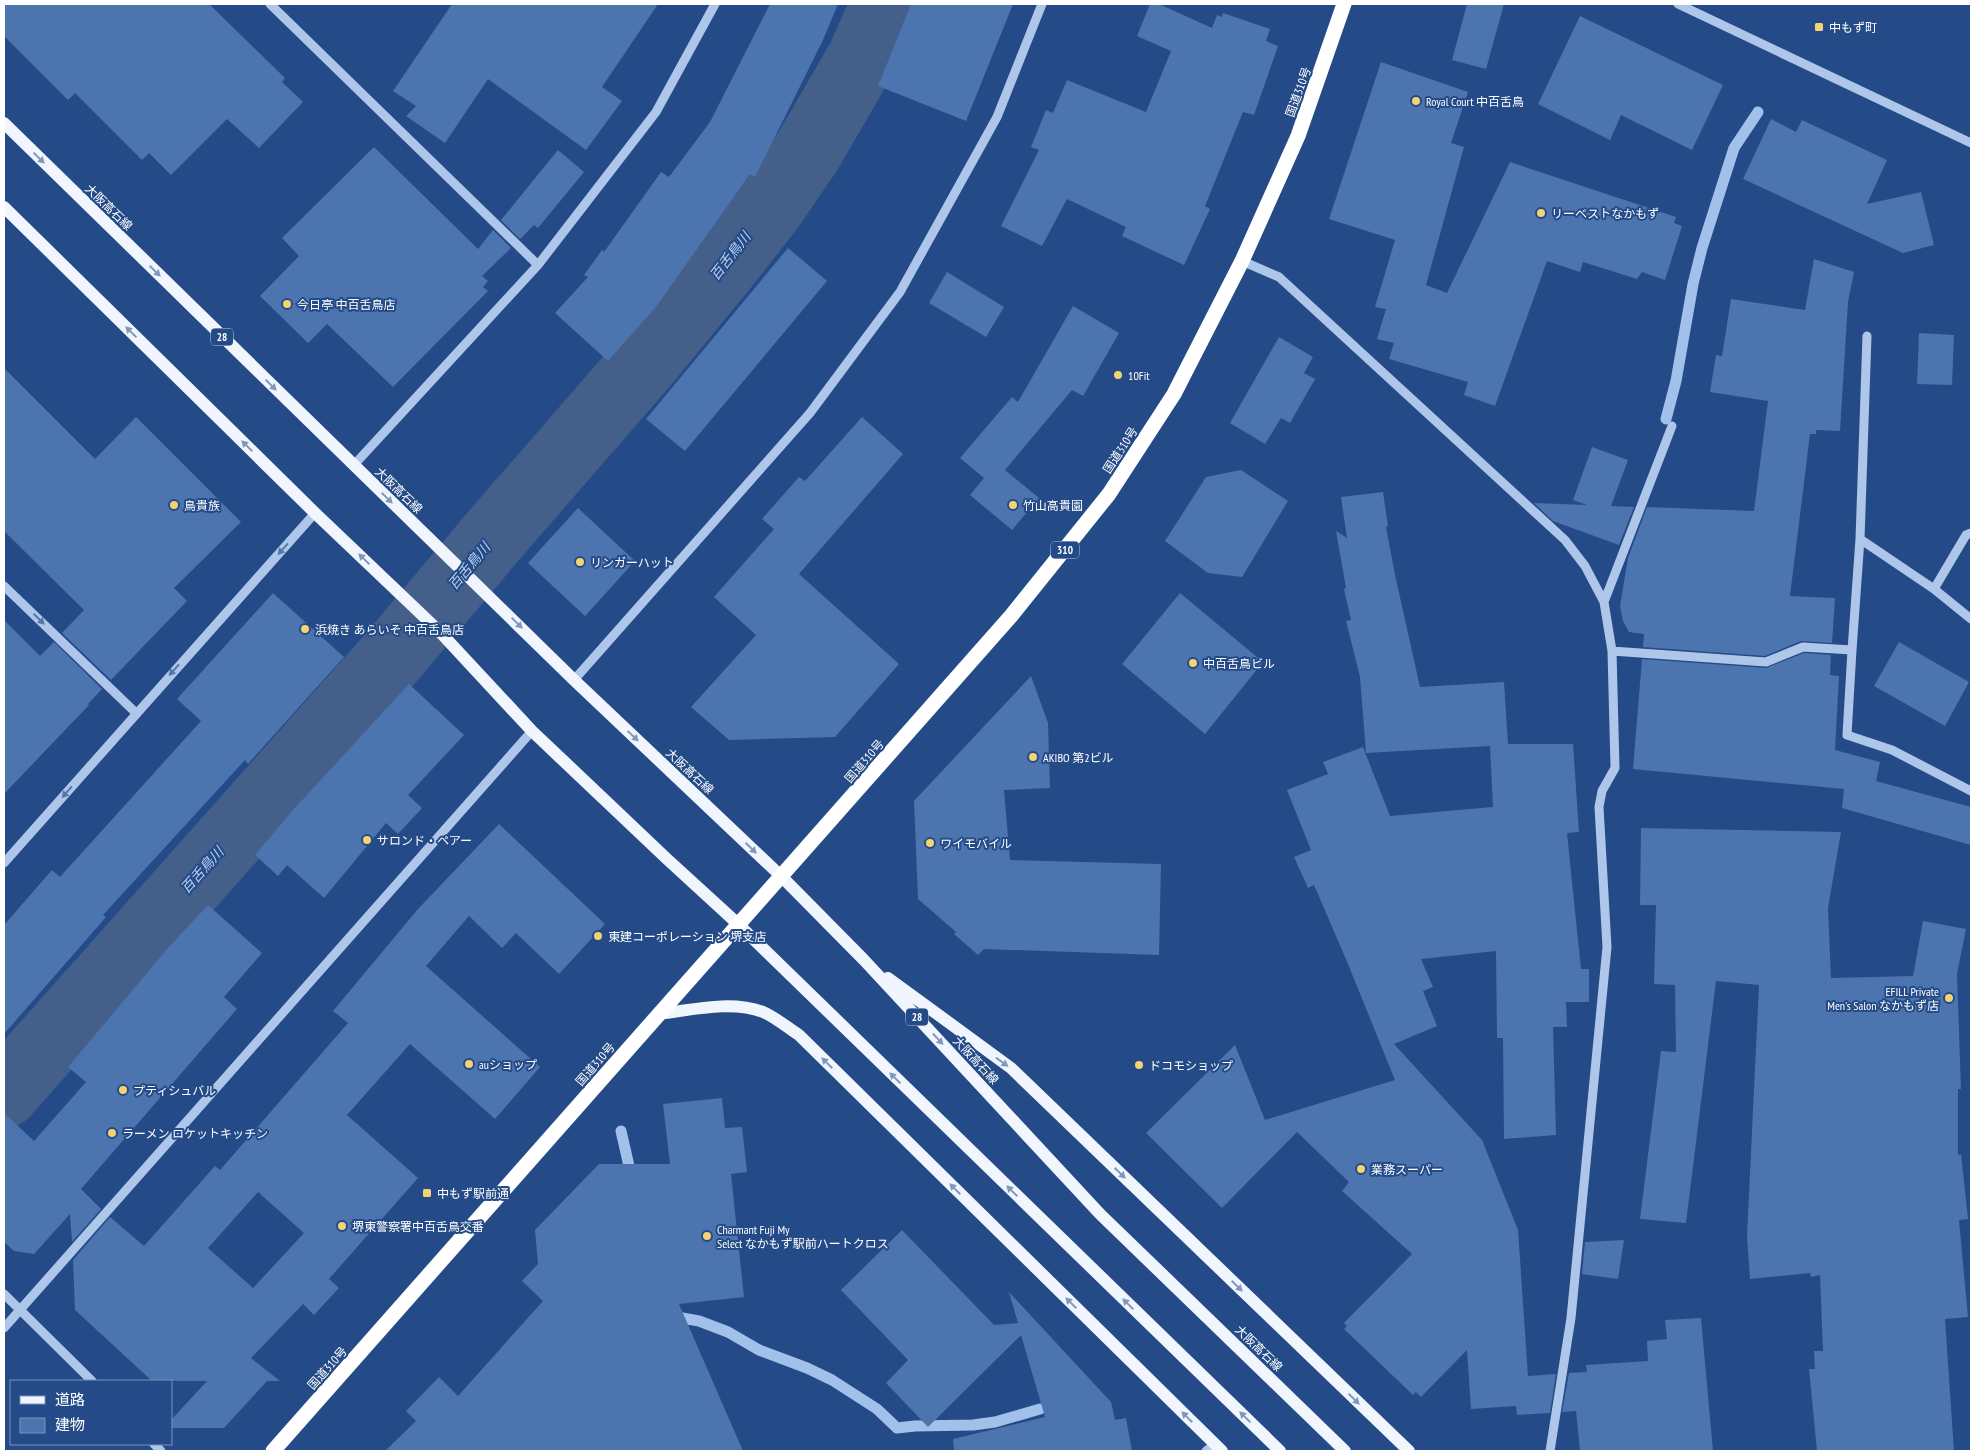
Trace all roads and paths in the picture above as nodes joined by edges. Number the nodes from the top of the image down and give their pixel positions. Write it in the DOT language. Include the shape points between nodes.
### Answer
graph roads {
  1 [pos="270,4"];
  2 [pos="715,4"];
  3 [pos="1042,4"];
  4 [pos="1344,4"];
  5 [pos="1678,4"];
  6 [pos="4,123"];
  7 [pos="1971,143"];
  8 [pos="4,207"];
  9 [pos="1242,262"];
  10 [pos="538,265"];
  11 [pos="1867,336"];
  12 [pos="1672,426"];
  13 [pos="353,466"];
  14 [pos="316,513"];
  15 [pos="1971,533"];
  16 [pos="1860,539"];
  17 [pos="4,586"];
  18 [pos="1934,590"];
  19 [pos="1604,602"];
  20 [pos="1971,619"];
  21 [pos="1852,650"];
  22 [pos="1612,651"];
  23 [pos="574,680"];
  24 [pos="136,713"];
  25 [pos="532,731"];
  26 [pos="1971,791"];
  27 [pos="4,863"];
  28 [pos="782,877"];
  29 [pos="738,924"];
  30 [pos="864,960"];
  31 [pos="660,1014"];
  32 [pos="4,1294"];
  33 [pos="20,1309"];
  34 [pos="4,1328"];
  35 [pos="91,1380"];
  36 [pos="1214,1449"];
  37 [pos="273,1451"];
  38 [pos="1280,1451"];
  39 [pos="1345,1451"];
  40 [pos="1409,1451"];
  41 [pos="1550,1451"];
  1 -- 10 [label="street"];
  2 -- 10 [label="street" via="656,112"];
  3 -- 23 [label="street" via="997,117 900,292 810,413"];
  4 -- 9 [label="highway, 国道310号 / 310" via="1298,136"];
  5 -- 7 [label="street"];
  6 -- 13 [label="main road, 大阪高石線 / 28, one-way"];
  14 -- 8 [label="main road, one-way"];
  9 -- 19 [label="street" via="1279,277 1566,540 1585,566"];
  9 -- 28 [label="highway, 国道310号 / 310" via="1174,394 1109,494 1011,616"];
  10 -- 13 [label="street"];
  11 -- 16 [label="street"];
  12 -- 19 [label="street"];
  13 -- 23 [label="main road, 大阪高石線 / 28, one-way"];
  14 -- 24 [label="street, one-way"];
  25 -- 14 [label="main road, one-way" via="440,632"];
  15 -- 18 [label="street" via="1966,535"];
  16 -- 18 [label="street"];
  16 -- 21 [label="street"];
  17 -- 24 [label="street, one-way"];
  18 -- 20 [label="street"];
  19 -- 22 [label="street"];
  21 -- 22 [label="street" via="1803,648 1766,662"];
  21 -- 26 [label="street" via="1847,735 1892,750"];
  22 -- 41 [label="street" via="1615,768 1602,791 1599,807 1607,947 1572,1318"];
  23 -- 28 [label="main road, 大阪高石線 / 28, one-way"];
  24 -- 27 [label="street, one-way"];
  25 -- 29 [label="main road"];
  25 -- 33 [label="street"];
  28 -- 29 [label="highway, 国道310号 / 310"];
  28 -- 30 [label="main road, 大阪高石線 / 28"];
  29 -- 31 [label="highway, 国道310号 / 310"];
  38 -- 29 [label="main road, one-way"];
  30 -- 39 [label="main road, 大阪高石線 / 28, one-way" via="1100,1214"];
  30 -- 40 [label="main road, one-way" via="1011,1068"];
  36 -- 31 [label="main road, one-way" via="799,1035 764,1012 746,1008 723,1006"];
  31 -- 37 [label="highway, 国道310号 / 310"];
  32 -- 33 [label="street"];
  33 -- 34 [label="street"];
  33 -- 35 [label="street"];
}
